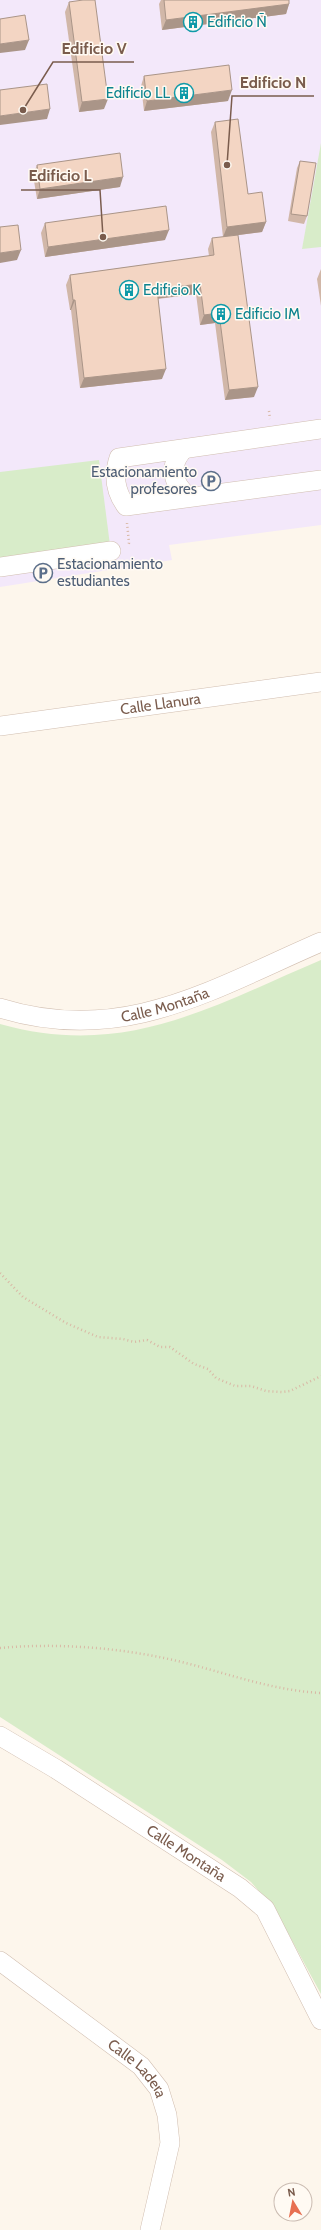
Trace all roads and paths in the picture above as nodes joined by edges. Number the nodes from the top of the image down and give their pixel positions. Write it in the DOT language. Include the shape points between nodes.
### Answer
graph roads {
  1 [pos="321,429"];
  2 [pos="184,449"];
  3 [pos="321,480"];
  4 [pos="189,497"];
  5 [pos="126,506"];
  6 [pos="111,551"];
  7 [pos="0,567"];
  8 [pos="321,682"];
  9 [pos="0,726"];
  10 [pos="321,942"];
  11 [pos="0,1008"];
  12 [pos="0,1273"];
  13 [pos="321,1376"];
  14 [pos="0,1648"];
  15 [pos="321,1693"];
  16 [pos="0,1736"];
  17 [pos="0,1960"];
  18 [pos="321,2020"];
  19 [pos="150,2230"];
  1 -- 2 [label="street"];
  2 -- 4 [label="street" via="175,461 174,477 177,485"];
  2 -- 5 [label="street" via="119,458 115,483"];
  3 -- 4 [label="street"];
  4 -- 5 [label="street"];
  5 -- 6 [label="path" via="130,543 124,549"];
  6 -- 7 [label="street"];
  8 -- 9 [label="street, Calle Llanura"];
  10 -- 11 [label="street, Calle Montaña" via="182,1002 139,1015 72,1021 27,1015"];
  12 -- 13 [label="path" via="23,1297 66,1323 98,1337 134,1342 147,1340 170,1347 194,1364 208,1369 216,1378 235,1386 251,1386 282,1392 290,1391"];
  14 -- 15 [label="path" via="64,1646 157,1657 282,1689"];
  16 -- 18 [label="street, Calle Montaña" via="56,1769 240,1888 265,1909"];
  17 -- 19 [label="street, Calle Ladera" via="141,2066 159,2089 167,2115 170,2142"];
}
